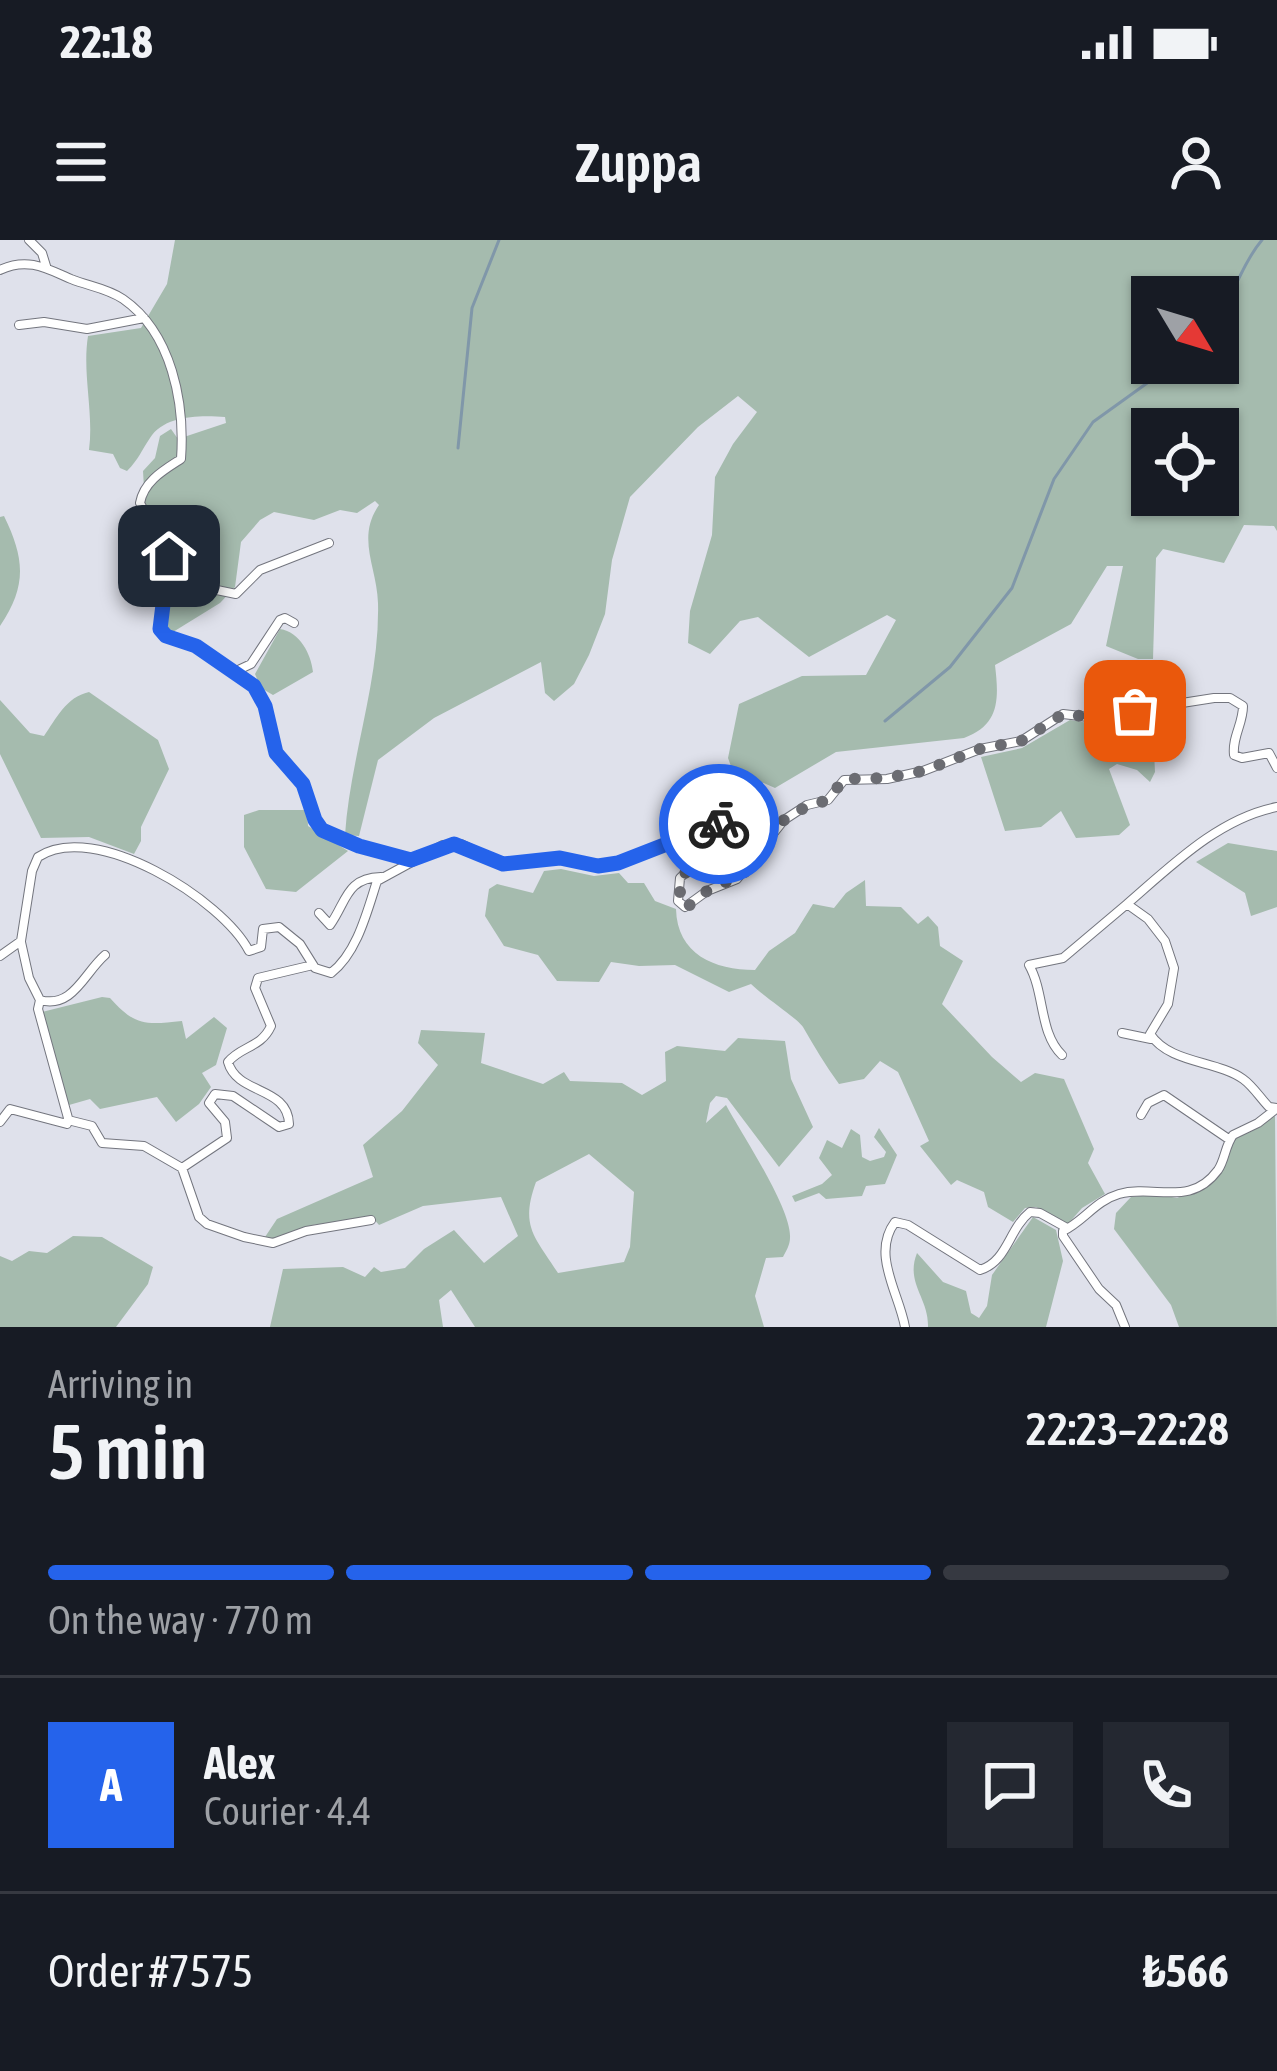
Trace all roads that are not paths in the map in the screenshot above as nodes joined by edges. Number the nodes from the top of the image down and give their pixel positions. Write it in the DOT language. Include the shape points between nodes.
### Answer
graph roads {
  1 [pos="29,240"];
  2 [pos="46,267"];
  3 [pos="0,270"];
  4 [pos="144,318"];
  5 [pos="19,325"];
  6 [pos="159,534"];
  7 [pos="329,543"];
  8 [pos="294,623"];
  9 [pos="235,671"];
  10 [pos="1277,768"];
  11 [pos="1277,807"];
  12 [pos="411,860"];
  13 [pos="383,877"];
  14 [pos="1127,904"];
  15 [pos="319,913"];
  16 [pos="21,940"];
  17 [pos="105,955"];
  18 [pos="0,956"];
  19 [pos="313,965"];
  20 [pos="40,1000"];
  21 [pos="1122,1033"];
  22 [pos="1152,1039"];
  23 [pos="1062,1055"];
  24 [pos="1277,1108"];
  25 [pos="1141,1115"];
  26 [pos="68,1120"];
  27 [pos="0,1122"];
  28 [pos="1230,1140"];
  29 [pos="182,1168"];
  30 [pos="370,1220"];
  31 [pos="1067,1228"];
  32 [pos="905,1327"];
  33 [pos="1125,1327"];
  1 -- 2 [label="street"];
  2 -- 3 [label="street"];
  2 -- 4 [label="street" via="120,297"];
  4 -- 5 [label="street" via="87,329"];
  4 -- 6 [label="street" via="174,377 180,424 181,459 141,495"];
  6 -- 7 [label="street" via="176,535 212,589 236,594 260,570"];
  6 -- 9 [label="street" via="169,556 160,629"];
  8 -- 9 [label="street" via="280,620 251,664"];
  9 -- 12 [label="street" via="265,706 276,753 303,784 322,830"];
  10 -- 12 [label="street" via="1269,753 1234,754 1243,706 1230,698 1148,703 1114,720 1063,714 1021,741 923,771 844,779 828,800 784,820 743,874 685,907 680,878 722,838 720,824 598,866 560,858 503,864 454,844"];
  11 -- 14 [label="street" via="1246,813"];
  12 -- 13 [label="street"];
  13 -- 15 [label="street" via="348,888 330,925"];
  13 -- 19 [label="street" via="337,970"];
  14 -- 22 [label="street" via="1165,941 1174,968"];
  14 -- 23 [label="street" via="1063,958 1029,965"];
  16 -- 18 [label="street"];
  16 -- 19 [label="street" via="38,857 64,846 109,850 142,865 231,923 249,951 261,947 263,929 279,927"];
  16 -- 20 [label="street"];
  17 -- 20 [label="street" via="69,997"];
  19 -- 29 [label="street" via="258,978 272,1026 228,1062 233,1076 280,1102 289,1124 279,1127 233,1096 215,1094 209,1102 227,1138"];
  20 -- 26 [label="street"];
  21 -- 22 [label="street"];
  22 -- 24 [label="street" via="1242,1078"];
  24 -- 28 [label="street"];
  25 -- 28 [label="street" via="1164,1095"];
  26 -- 27 [label="street" via="10,1109"];
  26 -- 29 [label="street" via="92,1126 102,1143 144,1146"];
  28 -- 31 [label="street" via="1219,1168 1197,1187 1177,1195 1123,1193"];
  29 -- 30 [label="street" via="200,1217 244,1237 273,1243"];
  31 -- 32 [label="street" via="1030,1212 996,1264 980,1270 895,1222 885,1259"];
  31 -- 33 [label="street" via="1063,1236"];
}
